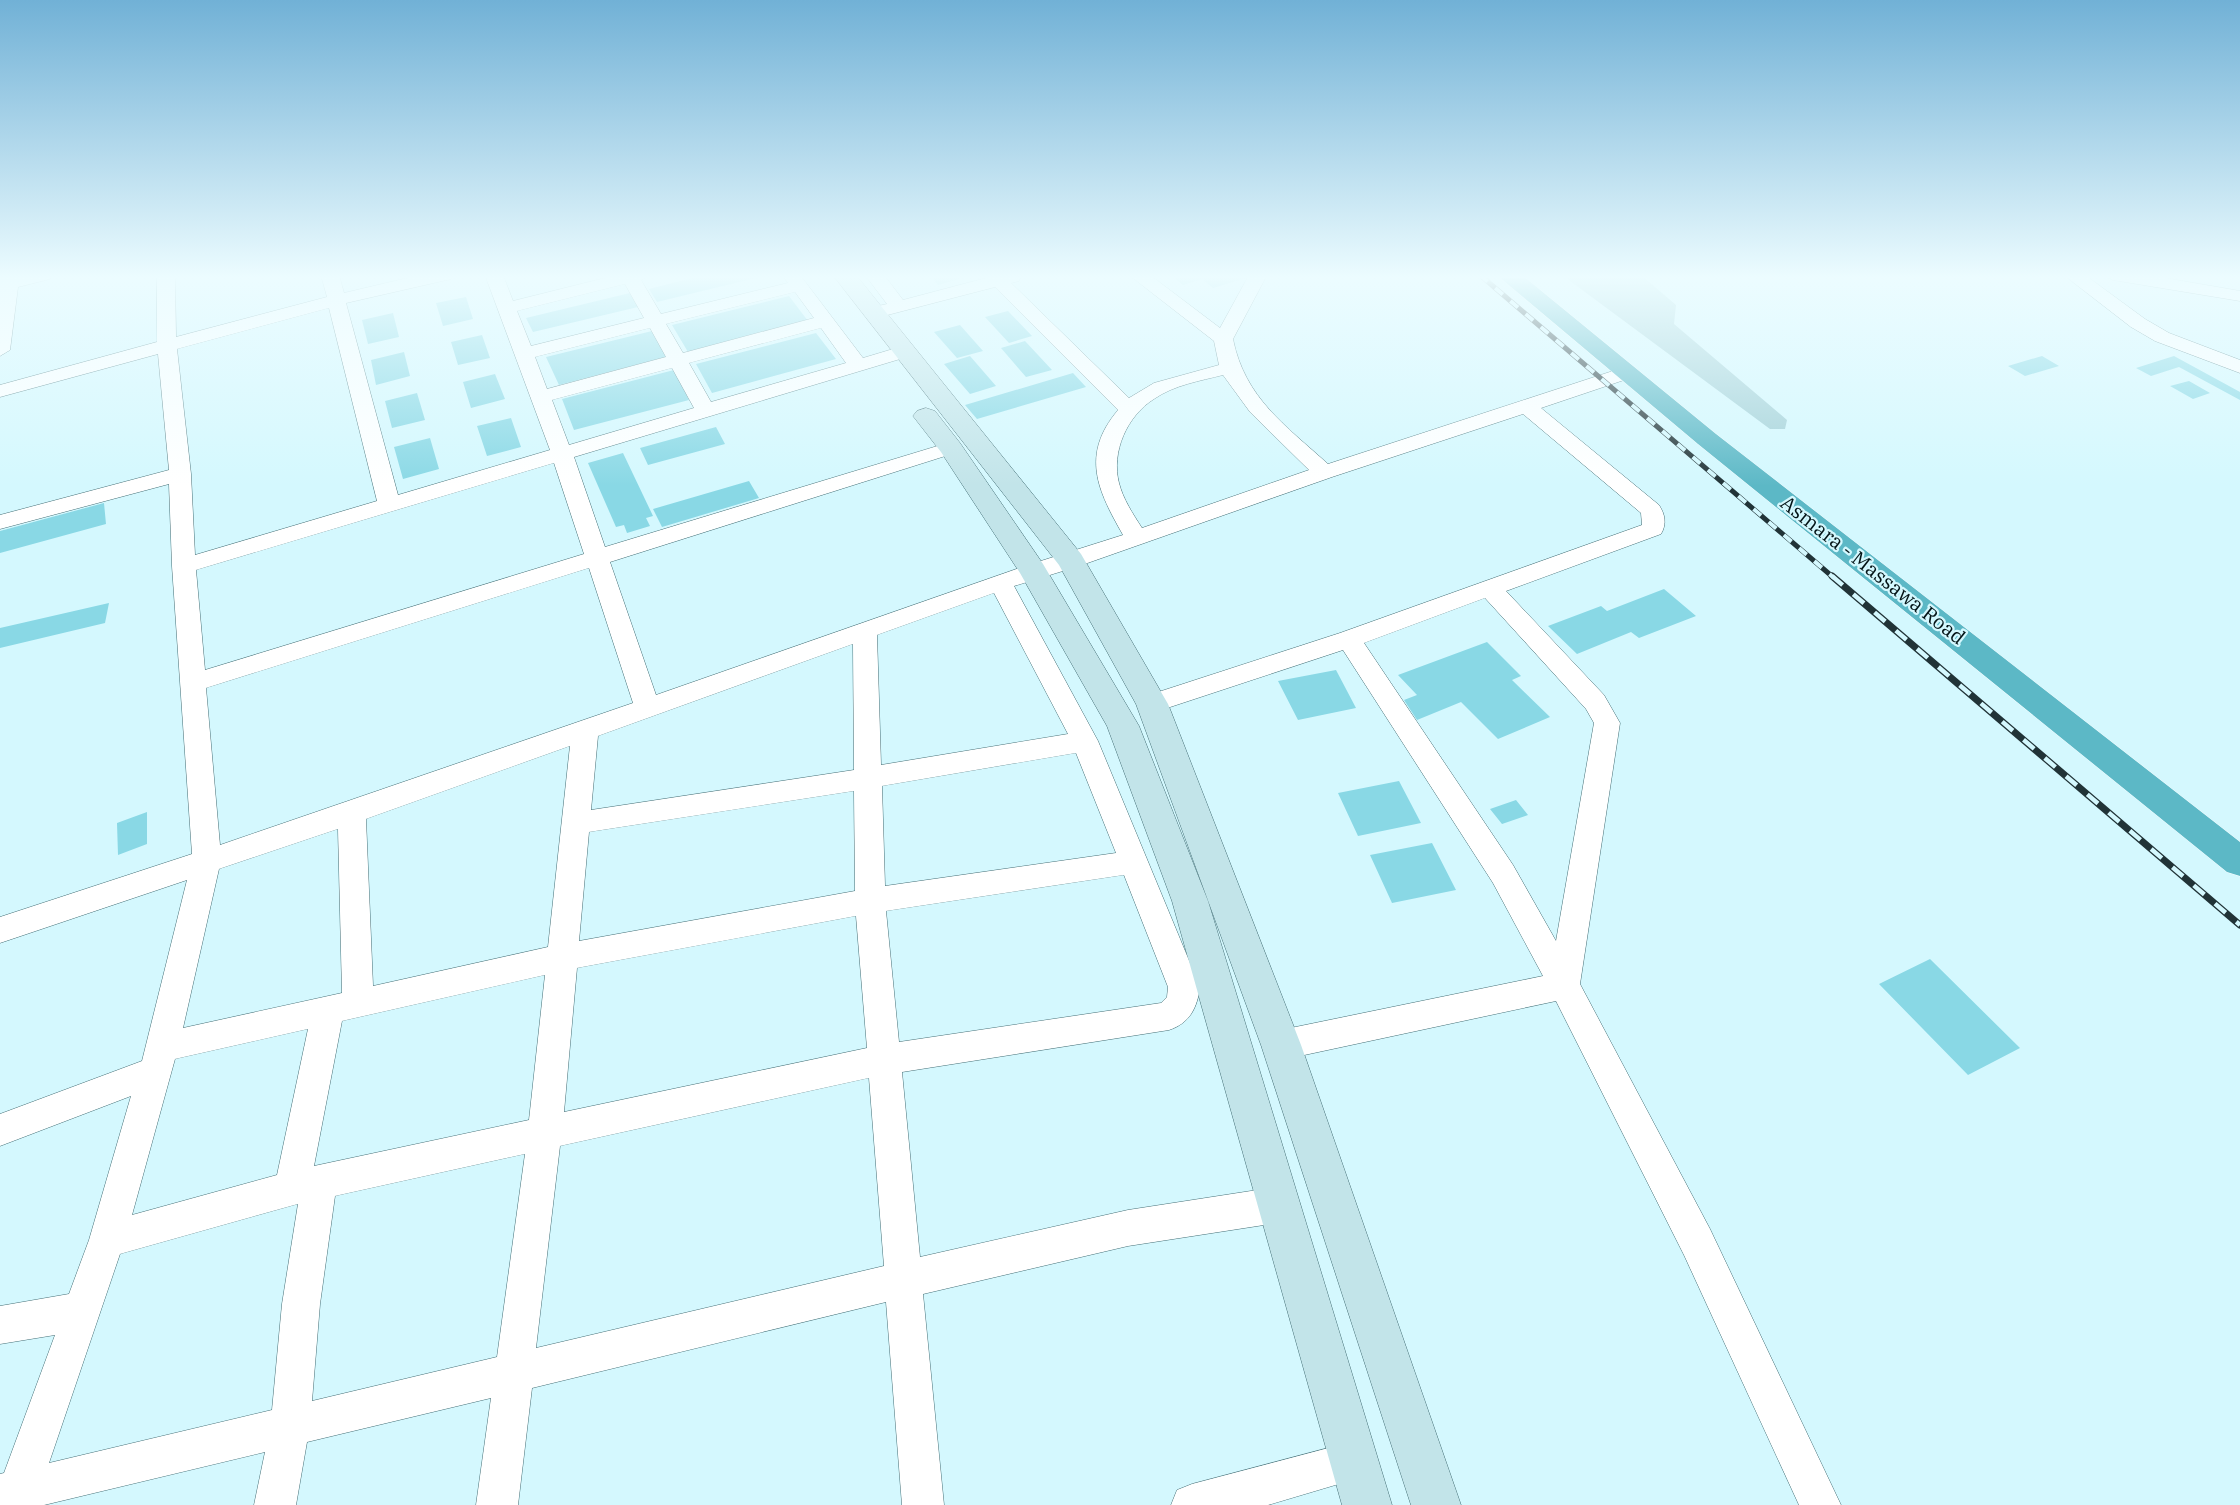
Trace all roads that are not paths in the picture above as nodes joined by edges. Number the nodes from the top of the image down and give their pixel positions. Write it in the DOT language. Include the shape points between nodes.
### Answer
graph roads {
  1 [pos="167,345"];
  2 [pos="348,345"];
  3 [pos="520,345"];
  4 [pos="558,345"];
  5 [pos="669,345"];
  6 [pos="733,345"];
  7 [pos="860,345"];
  8 [pos="868,345"];
  9 [pos="882,345"];
  10 [pos="1063,345"];
  11 [pos="1224,345"];
  12 [pos="1593,345"];
  13 [pos="2183,345"];
  14 [pos="523,354"];
  15 [pos="881,359"];
  16 [pos="677,360"];
  17 [pos="2240,367"];
  18 [pos="1229,368"];
  19 [pos="1626,373"];
  20 [pos="0,391"];
  21 [pos="539,397"];
  22 [pos="1526,406"];
  23 [pos="1127,408"];
  24 [pos="706,411"];
  25 [pos="951,448"];
  26 [pos="562,454"];
  27 [pos="1324,472"];
  28 [pos="180,474"];
  29 [pos="389,504"];
  30 [pos="0,522"];
  31 [pos="1136,537"];
  32 [pos="596,557"];
  33 [pos="1071,561"];
  34 [pos="184,566"];
  35 [pos="1033,571"];
  36 [pos="1001,584"];
  37 [pos="1490,589"];
  38 [pos="864,632"];
  39 [pos="1349,639"];
  40 [pos="194,683"];
  41 [pos="1152,704"];
  42 [pos="648,708"];
  43 [pos="585,730"];
  44 [pos="1085,741"];
  45 [pos="868,778"];
  46 [pos="352,813"];
  47 [pos="577,822"];
  48 [pos="207,859"];
  49 [pos="1135,862"];
  50 [pos="2240,862"];
  51 [pos="870,901"];
  52 [pos="0,930"];
  53 [pos="561,958"];
  54 [pos="1564,985"];
  55 [pos="343,1007"];
  56 [pos="1281,1045"];
  57 [pos="159,1059"];
  58 [pos="885,1059"];
  59 [pos="0,1130"];
  60 [pos="545,1132"];
  61 [pos="305,1185"];
  62 [pos="1277,1205"];
  63 [pos="106,1240"];
  64 [pos="902,1282"];
  65 [pos="82,1311"];
  66 [pos="0,1325"];
  67 [pos="515,1370"];
  68 [pos="290,1426"];
  69 [pos="1355,1461"];
  70 [pos="11,1497"];
  71 [pos="275,1505"];
  72 [pos="497,1505"];
  73 [pos="923,1505"];
  74 [pos="1192,1505"];
  75 [pos="1368,1505"];
  76 [pos="1436,1505"];
  77 [pos="1820,1505"];
  1 -- 20 [label="street"];
  1 -- 28 [label="street"];
  2 -- 29 [label="street"];
  3 -- 14 [label="street"];
  4 -- 14 [label="street"];
  5 -- 16 [label="street"];
  6 -- 16 [label="street"];
  7 -- 15 [label="street"];
  8 -- 15 [label="main road"];
  9 -- 15 [label="main road"];
  10 -- 23 [label="street"];
  11 -- 18 [label="street"];
  12 -- 19 [label="highway, Asmara - Massawa Road"];
  13 -- 17 [label="street"];
  14 -- 21 [label="street"];
  15 -- 24 [label="street"];
  15 -- 25 [label="main road"];
  15 -- 33 [label="main road"];
  16 -- 21 [label="street"];
  16 -- 24 [label="street"];
  18 -- 23 [label="street" via="1158,387"];
  18 -- 27 [label="street" via="1253,402"];
  19 -- 22 [label="street"];
  19 -- 50 [label="highway, Asmara - Massawa Road"];
  21 -- 26 [label="street"];
  22 -- 27 [label="street"];
  22 -- 37 [label="street" via="1651,510 1653,529"];
  23 -- 31 [label="street" via="1108,446 1106,465 1108,485"];
  24 -- 26 [label="street"];
  25 -- 32 [label="street"];
  25 -- 35 [label="main road"];
  26 -- 29 [label="street"];
  26 -- 32 [label="street"];
  27 -- 31 [label="street"];
  28 -- 30 [label="street"];
  28 -- 34 [label="street"];
  29 -- 34 [label="street"];
  31 -- 33 [label="street"];
  32 -- 40 [label="street"];
  32 -- 42 [label="street"];
  33 -- 35 [label="street"];
  33 -- 41 [label="main road"];
  34 -- 40 [label="street"];
  35 -- 36 [label="street"];
  35 -- 62 [label="main road" via="1123,726 1190,901"];
  36 -- 38 [label="street"];
  36 -- 44 [label="street"];
  37 -- 39 [label="street"];
  37 -- 54 [label="street" via="1595,702 1607,723"];
  38 -- 42 [label="street"];
  38 -- 45 [label="street"];
  39 -- 41 [label="street"];
  39 -- 54 [label="street" via="1503,874"];
  40 -- 48 [label="street"];
  41 -- 56 [label="main road"];
  42 -- 43 [label="street"];
  43 -- 46 [label="street"];
  43 -- 47 [label="street"];
  44 -- 45 [label="street"];
  44 -- 49 [label="street"];
  45 -- 47 [label="street"];
  45 -- 51 [label="street"];
  46 -- 48 [label="street"];
  46 -- 55 [label="street"];
  47 -- 53 [label="street"];
  48 -- 52 [label="street"];
  48 -- 57 [label="street"];
  49 -- 51 [label="street"];
  49 -- 58 [label="street" via="1184,987 1182,1003 1169,1016"];
  51 -- 53 [label="street"];
  51 -- 58 [label="street"];
  53 -- 55 [label="street"];
  53 -- 60 [label="street"];
  54 -- 56 [label="street"];
  54 -- 77 [label="street" via="1696,1242"];
  55 -- 57 [label="street"];
  55 -- 61 [label="street"];
  56 -- 76 [label="main road"];
  57 -- 59 [label="street"];
  57 -- 63 [label="street"];
  58 -- 60 [label="street"];
  58 -- 64 [label="street"];
  60 -- 61 [label="street"];
  60 -- 67 [label="street"];
  61 -- 63 [label="street"];
  61 -- 68 [label="street" via="301,1304"];
  62 -- 64 [label="street" via="1128,1228"];
  62 -- 69 [label="main road"];
  63 -- 65 [label="street"];
  64 -- 67 [label="street"];
  64 -- 73 [label="street"];
  65 -- 66 [label="street"];
  65 -- 70 [label="street"];
  67 -- 68 [label="street"];
  67 -- 72 [label="street"];
  68 -- 70 [label="street"];
  68 -- 71 [label="street"];
  69 -- 74 [label="street"];
  69 -- 75 [label="main road"];
}
